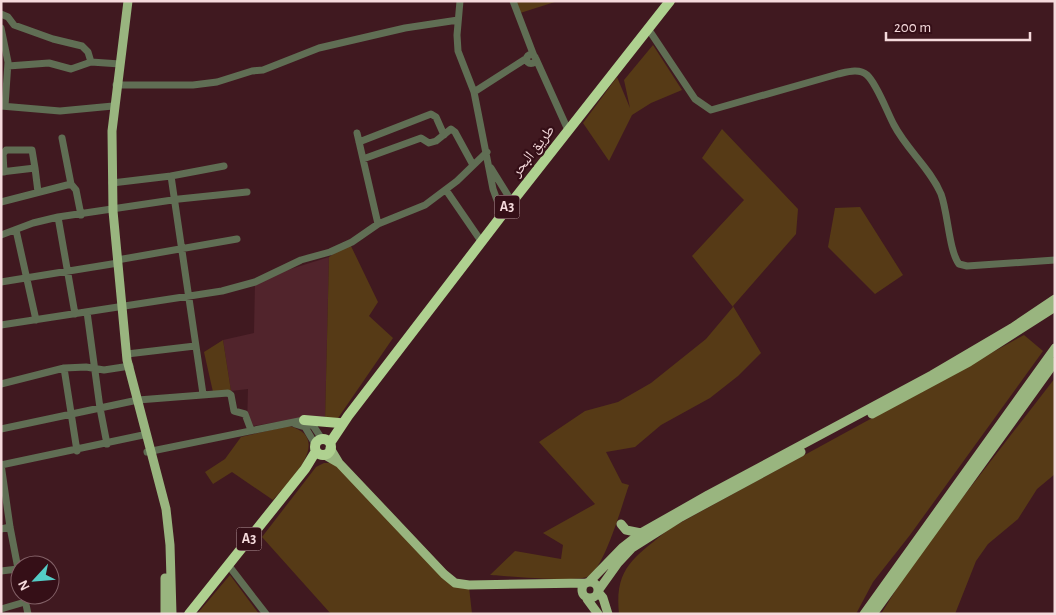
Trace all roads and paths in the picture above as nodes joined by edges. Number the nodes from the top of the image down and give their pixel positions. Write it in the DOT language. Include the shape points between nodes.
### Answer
graph roads {
  1 [pos="128,1"];
  2 [pos="460,1"];
  3 [pos="513,1"];
  4 [pos="670,1"];
  5 [pos="1,14"];
  6 [pos="458,20"];
  7 [pos="1,28"];
  8 [pos="648,30"];
  9 [pos="531,59"];
  10 [pos="91,62"];
  11 [pos="120,64"];
  12 [pos="8,66"];
  13 [pos="116,85"];
  14 [pos="474,92"];
  15 [pos="3,101"];
  16 [pos="113,106"];
  17 [pos="568,130"];
  18 [pos="357,132"];
  19 [pos="444,134"];
  20 [pos="62,138"];
  21 [pos="359,142"];
  22 [pos="486,152"];
  23 [pos="363,159"];
  24 [pos="473,165"];
  25 [pos="488,165"];
  26 [pos="224,166"];
  27 [pos="35,168"];
  28 [pos="3,172"];
  29 [pos="171,176"];
  30 [pos="112,183"];
  31 [pos="71,184"];
  32 [pos="446,190"];
  33 [pos="38,192"];
  34 [pos="247,192"];
  35 [pos="174,200"];
  36 [pos="1,202"];
  37 [pos="512,202"];
  38 [pos="113,211"];
  39 [pos="502,214"];
  40 [pos="81,215"];
  41 [pos="58,218"];
  42 [pos="378,224"];
  43 [pos="16,230"];
  44 [pos="1,235"];
  45 [pos="237,239"];
  46 [pos="482,241"];
  47 [pos="182,248"];
  48 [pos="1055,260"];
  49 [pos="117,262"];
  50 [pos="68,271"];
  51 [pos="28,278"];
  52 [pos="1,282"];
  53 [pos="190,296"];
  54 [pos="1055,298"];
  55 [pos="121,306"];
  56 [pos="1048,309"];
  57 [pos="88,312"];
  58 [pos="75,314"];
  59 [pos="36,320"];
  60 [pos="1,325"];
  61 [pos="195,346"];
  62 [pos="1055,348"];
  63 [pos="128,362"];
  64 [pos="1055,362"];
  65 [pos="64,368"];
  66 [pos="94,369"];
  67 [pos="1,384"];
  68 [pos="203,394"];
  69 [pos="136,400"];
  70 [pos="100,408"];
  71 [pos="71,412"];
  72 [pos="304,420"];
  73 [pos="343,420"];
  74 [pos="292,424"];
  75 [pos="1,429"];
  76 [pos="250,430"];
  77 [pos="143,435"];
  78 [pos="107,444"];
  79 [pos="323,447"];
  80 [pos="77,451"];
  81 [pos="149,452"];
  82 [pos="1,464"];
  83 [pos="166,523"];
  84 [pos="621,524"];
  85 [pos="658,527"];
  86 [pos="10,528"];
  87 [pos="1,529"];
  88 [pos="641,534"];
  89 [pos="15,555"];
  90 [pos="229,566"];
  91 [pos="587,582"];
  92 [pos="560,585"];
  93 [pos="598,592"];
  94 [pos="586,598"];
  95 [pos="191,612"];
  96 [pos="165,614"];
  97 [pos="172,614"];
  98 [pos="266,614"];
  99 [pos="598,614"];
  100 [pos="608,614"];
  101 [pos="864,614"];
  102 [pos="873,614"];
  1 -- 11 [label="main road"];
  2 -- 6 [label="street"];
  3 -- 9 [label="street" via="529,42"];
  4 -- 8 [label="highway, طريق البحر / A3"];
  5 -- 10 [label="street" via="14,25 82,46"];
  6 -- 13 [label="street" via="405,28 319,48 263,70 217,82"];
  6 -- 14 [label="street" via="458,51"];
  7 -- 12 [label="street"];
  8 -- 17 [label="highway, طريق البحر / A3"];
  8 -- 48 [label="street" via="695,100 711,110 838,74 858,71 867,74 897,131 936,184 959,264"];
  9 -- 14 [label="street"];
  9 -- 17 [label="street" via="542,74"];
  10 -- 11 [label="street"];
  10 -- 12 [label="street" via="71,69 49,63"];
  11 -- 13 [label="main road"];
  12 -- 15 [label="street"];
  13 -- 16 [label="main road"];
  14 -- 22 [label="street"];
  15 -- 16 [label="street" via="60,110"];
  16 -- 30 [label="main road"];
  17 -- 37 [label="highway, طريق البحر / A3"];
  18 -- 21 [label="street"];
  19 -- 21 [label="street" via="436,117 431,114"];
  19 -- 23 [label="street" via="429,143 421,138"];
  19 -- 24 [label="street" via="453,130"];
  20 -- 31 [label="street"];
  21 -- 23 [label="street"];
  22 -- 24 [label="street"];
  22 -- 25 [label="street"];
  23 -- 42 [label="street"];
  24 -- 32 [label="street"];
  25 -- 37 [label="street"];
  25 -- 39 [label="street"];
  26 -- 29 [label="street"];
  27 -- 28 [label="street"];
  27 -- 28 [label="street" via="32,150 6,150 2,154"];
  27 -- 33 [label="street"];
  29 -- 30 [label="street"];
  29 -- 35 [label="street"];
  30 -- 38 [label="main road"];
  31 -- 33 [label="street"];
  31 -- 40 [label="street" via="76,190"];
  32 -- 42 [label="street" via="426,205"];
  32 -- 46 [label="street"];
  33 -- 36 [label="street"];
  34 -- 35 [label="street"];
  35 -- 38 [label="street"];
  35 -- 47 [label="street"];
  37 -- 39 [label="highway, طريق البحر / A3"];
  38 -- 40 [label="street"];
  38 -- 49 [label="main road"];
  39 -- 46 [label="highway, طريق البحر / A3"];
  40 -- 41 [label="street"];
  41 -- 43 [label="street"];
  41 -- 50 [label="street"];
  42 -- 53 [label="street" via="338,248 301,260 255,282"];
  43 -- 44 [label="street"];
  43 -- 51 [label="street"];
  45 -- 47 [label="street"];
  46 -- 73 [label="highway, طريق البحر / A3"];
  47 -- 49 [label="street"];
  47 -- 53 [label="street"];
  49 -- 50 [label="street"];
  49 -- 55 [label="main road"];
  50 -- 51 [label="street"];
  50 -- 58 [label="street"];
  51 -- 52 [label="street"];
  51 -- 59 [label="street"];
  53 -- 55 [label="street"];
  53 -- 61 [label="street"];
  54 -- 56 [label="main road"];
  55 -- 57 [label="street"];
  55 -- 63 [label="main road"];
  56 -- 85 [label="main road"];
  57 -- 58 [label="street"];
  57 -- 66 [label="street"];
  58 -- 59 [label="street"];
  59 -- 60 [label="street"];
  61 -- 63 [label="street"];
  61 -- 68 [label="street"];
  62 -- 101 [label="main road"];
  63 -- 66 [label="street"];
  63 -- 69 [label="main road"];
  64 -- 102 [label="main road"];
  65 -- 66 [label="street"];
  65 -- 67 [label="street"];
  65 -- 71 [label="street"];
  66 -- 70 [label="street"];
  68 -- 69 [label="street"];
  68 -- 76 [label="street" via="230,394 234,411 245,414"];
  69 -- 70 [label="street"];
  69 -- 77 [label="main road"];
  69 -- 81 [label="main road"];
  70 -- 71 [label="street"];
  70 -- 78 [label="street"];
  71 -- 75 [label="street"];
  71 -- 80 [label="street"];
  72 -- 73 [label="highway"];
  72 -- 74 [label="street"];
  72 -- 79 [label="street" via="314,427"];
  73 -- 79 [label="highway, طريق البحر / A3"];
  74 -- 76 [label="street"];
  74 -- 79 [label="street" via="305,427"];
  76 -- 81 [label="street"];
  77 -- 78 [label="street"];
  77 -- 81 [label="main road"];
  78 -- 80 [label="street"];
  79 -- 90 [label="highway, طريق البحر / A3"];
  79 -- 92 [label="main road" via="455,582 469,585"];
  80 -- 82 [label="street"];
  81 -- 83 [label="main road"];
  82 -- 86 [label="street"];
  83 -- 96 [label="main road"];
  83 -- 97 [label="main road"];
  84 -- 88 [label="main road" via="626,530"];
  85 -- 88 [label="main road"];
  85 -- 93 [label="main road" via="624,555"];
  86 -- 87 [label="street"];
  86 -- 89 [label="street"];
  88 -- 91 [label="main road"];
  90 -- 95 [label="highway, طريق البحر / A3"];
  90 -- 98 [label="street"];
  91 -- 92 [label="main road"];
  91 -- 93 [label="main road" via="595,583"];
  91 -- 94 [label="main road" via="582,589"];
  92 -- 94 [label="main road"];
  93 -- 94 [label="main road" via="593,598"];
  93 -- 100 [label="main road"];
  94 -- 99 [label="main road"];
}
